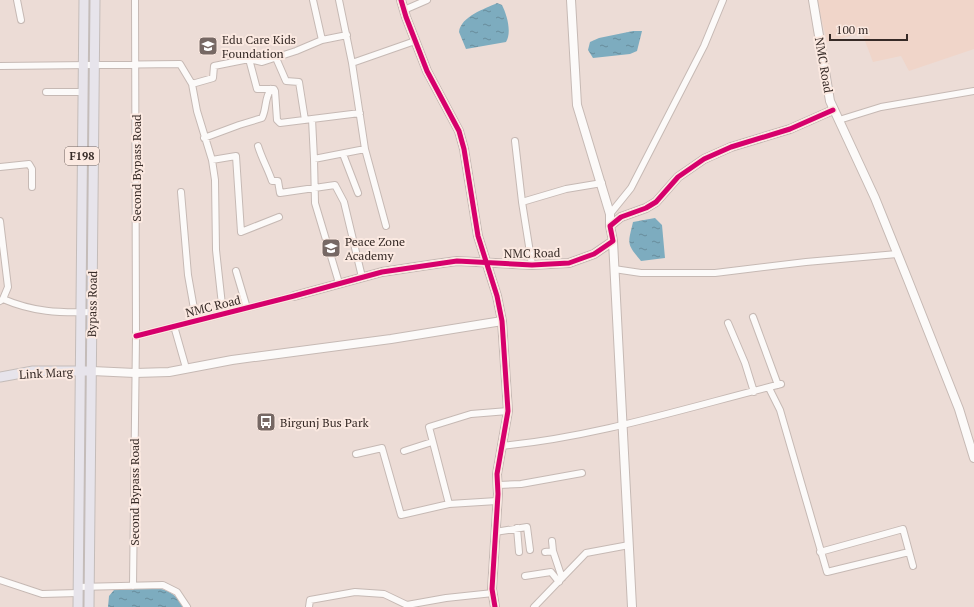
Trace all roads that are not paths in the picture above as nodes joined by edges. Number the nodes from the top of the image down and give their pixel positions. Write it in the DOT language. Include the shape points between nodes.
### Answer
graph roads {
  1 [pos="17,0"];
  2 [pos="84,0"];
  3 [pos="95,0"];
  4 [pos="135,0"];
  5 [pos="313,0"];
  6 [pos="339,0"];
  7 [pos="401,0"];
  8 [pos="426,0"];
  9 [pos="571,0"];
  10 [pos="723,0"];
  11 [pos="813,0"];
  12 [pos="404,10"];
  13 [pos="22,20"];
  14 [pos="347,35"];
  15 [pos="322,40"];
  16 [pos="415,41"];
  17 [pos="276,58"];
  18 [pos="249,59"];
  19 [pos="352,63"];
  20 [pos="83,64"];
  21 [pos="136,64"];
  22 [pos="94,65"];
  23 [pos="0,66"];
  24 [pos="192,84"];
  25 [pos="270,89"];
  26 [pos="974,91"];
  27 [pos="46,92"];
  28 [pos="83,92"];
  29 [pos="833,110"];
  30 [pos="360,113"];
  31 [pos="312,119"];
  32 [pos="305,120"];
  33 [pos="839,120"];
  34 [pos="204,138"];
  35 [pos="515,141"];
  36 [pos="258,146"];
  37 [pos="365,149"];
  38 [pos="343,154"];
  39 [pos="314,159"];
  40 [pos="212,160"];
  41 [pos="0,167"];
  42 [pos="602,183"];
  43 [pos="32,187"];
  44 [pos="314,189"];
  45 [pos="181,192"];
  46 [pos="358,193"];
  47 [pos="522,202"];
  48 [pos="610,214"];
  49 [pos="279,217"];
  50 [pos="0,224"];
  51 [pos="386,226"];
  52 [pos="610,226"];
  53 [pos="613,241"];
  54 [pos="897,254"];
  55 [pos="487,263"];
  56 [pos="532,265"];
  57 [pos="614,269"];
  58 [pos="236,271"];
  59 [pos="362,277"];
  60 [pos="339,283"];
  61 [pos="294,296"];
  62 [pos="1,300"];
  63 [pos="247,308"];
  64 [pos="81,312"];
  65 [pos="91,312"];
  66 [pos="223,314"];
  67 [pos="753,317"];
  68 [pos="196,320"];
  69 [pos="502,321"];
  70 [pos="728,323"];
  71 [pos="174,326"];
  72 [pos="136,336"];
  73 [pos="186,368"];
  74 [pos="81,371"];
  75 [pos="92,371"];
  76 [pos="135,373"];
  77 [pos="0,376"];
  78 [pos="769,388"];
  79 [pos="754,392"];
  80 [pos="508,410"];
  81 [pos="622,425"];
  82 [pos="432,442"];
  83 [pos="501,446"];
  84 [pos="404,451"];
  85 [pos="356,454"];
  86 [pos="974,458"];
  87 [pos="582,473"];
  88 [pos="498,486"];
  89 [pos="497,501"];
  90 [pos="448,504"];
  91 [pos="517,528"];
  92 [pos="495,532"];
  93 [pos="552,541"];
  94 [pos="629,545"];
  95 [pos="530,550"];
  96 [pos="553,551"];
  97 [pos="519,552"];
  98 [pos="545,552"];
  99 [pos="820,552"];
  100 [pos="909,552"];
  101 [pos="913,566"];
  102 [pos="525,576"];
  103 [pos="0,580"];
  104 [pos="560,580"];
  105 [pos="133,586"];
  106 [pos="89,587"];
  107 [pos="78,590"];
  108 [pos="493,593"];
  109 [pos="78,607"];
  110 [pos="89,607"];
  111 [pos="187,607"];
  112 [pos="309,607"];
  113 [pos="495,607"];
  114 [pos="534,607"];
  115 [pos="632,607"];
  1 -- 13 [label="street"];
  2 -- 20 [label="main road, Bypass Road / F198"];
  3 -- 22 [label="main road, Bypass Road / F198"];
  4 -- 21 [label="street, Second Bypass Road"];
  5 -- 15 [label="street"];
  6 -- 14 [label="street"];
  7 -- 12 [label="street"];
  8 -- 12 [label="street"];
  9 -- 42 [label="street" via="577,104"];
  10 -- 48 [label="street" via="704,46 631,188"];
  11 -- 29 [label="street, NMC Road"];
  12 -- 16 [label="street"];
  14 -- 15 [label="street"];
  14 -- 19 [label="street"];
  15 -- 17 [label="street"];
  16 -- 19 [label="street"];
  16 -- 55 [label="street" via="427,71 459,131 478,236"];
  17 -- 18 [label="street" via="262,62"];
  17 -- 32 [label="street" via="286,82 299,82"];
  18 -- 24 [label="street" via="214,66 213,78"];
  18 -- 25 [label="street" via="257,89"];
  19 -- 30 [label="street"];
  20 -- 22 [label="street"];
  20 -- 23 [label="street"];
  20 -- 28 [label="main road, Bypass Road / F198"];
  21 -- 22 [label="street"];
  21 -- 24 [label="street" via="180,64"];
  21 -- 72 [label="street, Second Bypass Road"];
  22 -- 65 [label="main road, Bypass Road / F198"];
  24 -- 34 [label="street"];
  25 -- 32 [label="street" via="275,91 278,122"];
  25 -- 34 [label="street" via="265,97 266,110 262,118"];
  26 -- 33 [label="street" via="881,107"];
  27 -- 28 [label="street"];
  28 -- 64 [label="main road, Bypass Road / F198"];
  29 -- 33 [label="street"];
  29 -- 52 [label="street, NMC Road" via="790,129 731,147 704,159 678,177 656,202 621,217"];
  30 -- 31 [label="street"];
  30 -- 37 [label="street"];
  31 -- 32 [label="street"];
  31 -- 39 [label="street"];
  33 -- 54 [label="street" via="860,163"];
  34 -- 40 [label="street"];
  35 -- 47 [label="street"];
  36 -- 44 [label="street" via="272,181 278,181 280,193"];
  37 -- 38 [label="street"];
  37 -- 51 [label="street"];
  38 -- 39 [label="street"];
  38 -- 46 [label="street"];
  39 -- 44 [label="street"];
  40 -- 49 [label="street" via="236,156 241,232"];
  40 -- 66 [label="street" via="215,180 216,250"];
  41 -- 43 [label="street" via="29,164 32,169"];
  42 -- 47 [label="street" via="566,189"];
  42 -- 48 [label="street"];
  44 -- 59 [label="street" via="335,185 344,202"];
  44 -- 60 [label="street" via="315,203"];
  45 -- 68 [label="street" via="188,275"];
  47 -- 56 [label="street"];
  48 -- 52 [label="street"];
  50 -- 62 [label="street" via="8,287"];
  52 -- 53 [label="street"];
  53 -- 56 [label="street, NMC Road" via="594,254 569,263"];
  53 -- 57 [label="street"];
  54 -- 57 [label="street" via="715,273 641,273"];
  54 -- 86 [label="street" via="951,388"];
  55 -- 56 [label="street, NMC Road"];
  55 -- 59 [label="street, NMC Road" via="457,261"];
  55 -- 69 [label="street"];
  57 -- 81 [label="street"];
  58 -- 63 [label="street"];
  59 -- 60 [label="street, NMC Road"];
  60 -- 61 [label="street, NMC Road"];
  61 -- 63 [label="street, NMC Road"];
  62 -- 64 [label="street" via="40,311"];
  63 -- 66 [label="street, NMC Road"];
  64 -- 65 [label="street"];
  64 -- 74 [label="main road, Bypass Road / F198"];
  65 -- 75 [label="main road, Bypass Road / F198"];
  66 -- 68 [label="street, NMC Road"];
  67 -- 78 [label="street" via="780,385"];
  68 -- 71 [label="street, NMC Road"];
  69 -- 73 [label="street"];
  69 -- 80 [label="street"];
  70 -- 79 [label="street"];
  71 -- 72 [label="street, NMC Road"];
  71 -- 73 [label="street"];
  72 -- 76 [label="street, Second Bypass Road"];
  73 -- 76 [label="street" via="169,372"];
  74 -- 75 [label="main road, Link Marg"];
  74 -- 77 [label="main road, Link Marg" via="33,371"];
  74 -- 107 [label="main road, Bypass Road / F198"];
  75 -- 76 [label="street"];
  75 -- 106 [label="main road, Bypass Road / F198"];
  76 -- 105 [label="street, Second Bypass Road"];
  78 -- 79 [label="street"];
  78 -- 99 [label="street" via="780,410"];
  79 -- 81 [label="street"];
  80 -- 82 [label="street" via="471,414 429,427"];
  80 -- 83 [label="street"];
  81 -- 83 [label="street"];
  81 -- 94 [label="street"];
  82 -- 84 [label="street"];
  82 -- 90 [label="street"];
  83 -- 88 [label="street"];
  85 -- 90 [label="street" via="382,448 401,515"];
  87 -- 88 [label="street"];
  88 -- 89 [label="street"];
  89 -- 90 [label="street"];
  89 -- 92 [label="street"];
  91 -- 92 [label="street"];
  91 -- 95 [label="street" via="527,527"];
  91 -- 97 [label="street"];
  92 -- 108 [label="street"];
  93 -- 96 [label="street"];
  94 -- 104 [label="street" via="586,554"];
  94 -- 115 [label="street"];
  96 -- 98 [label="street"];
  96 -- 104 [label="street"];
  99 -- 100 [label="street" via="827,572"];
  99 -- 100 [label="street" via="903,529"];
  100 -- 101 [label="street"];
  102 -- 104 [label="street" via="551,572"];
  103 -- 107 [label="street" via="42,594"];
  104 -- 114 [label="street"];
  105 -- 106 [label="street"];
  105 -- 111 [label="street" via="163,585 177,592"];
  106 -- 107 [label="street"];
  106 -- 110 [label="main road, Bypass Road / F198"];
  107 -- 109 [label="main road, Bypass Road / F198"];
  108 -- 112 [label="street" via="407,605 384,594 356,592 310,600"];
  108 -- 113 [label="street"];
}
